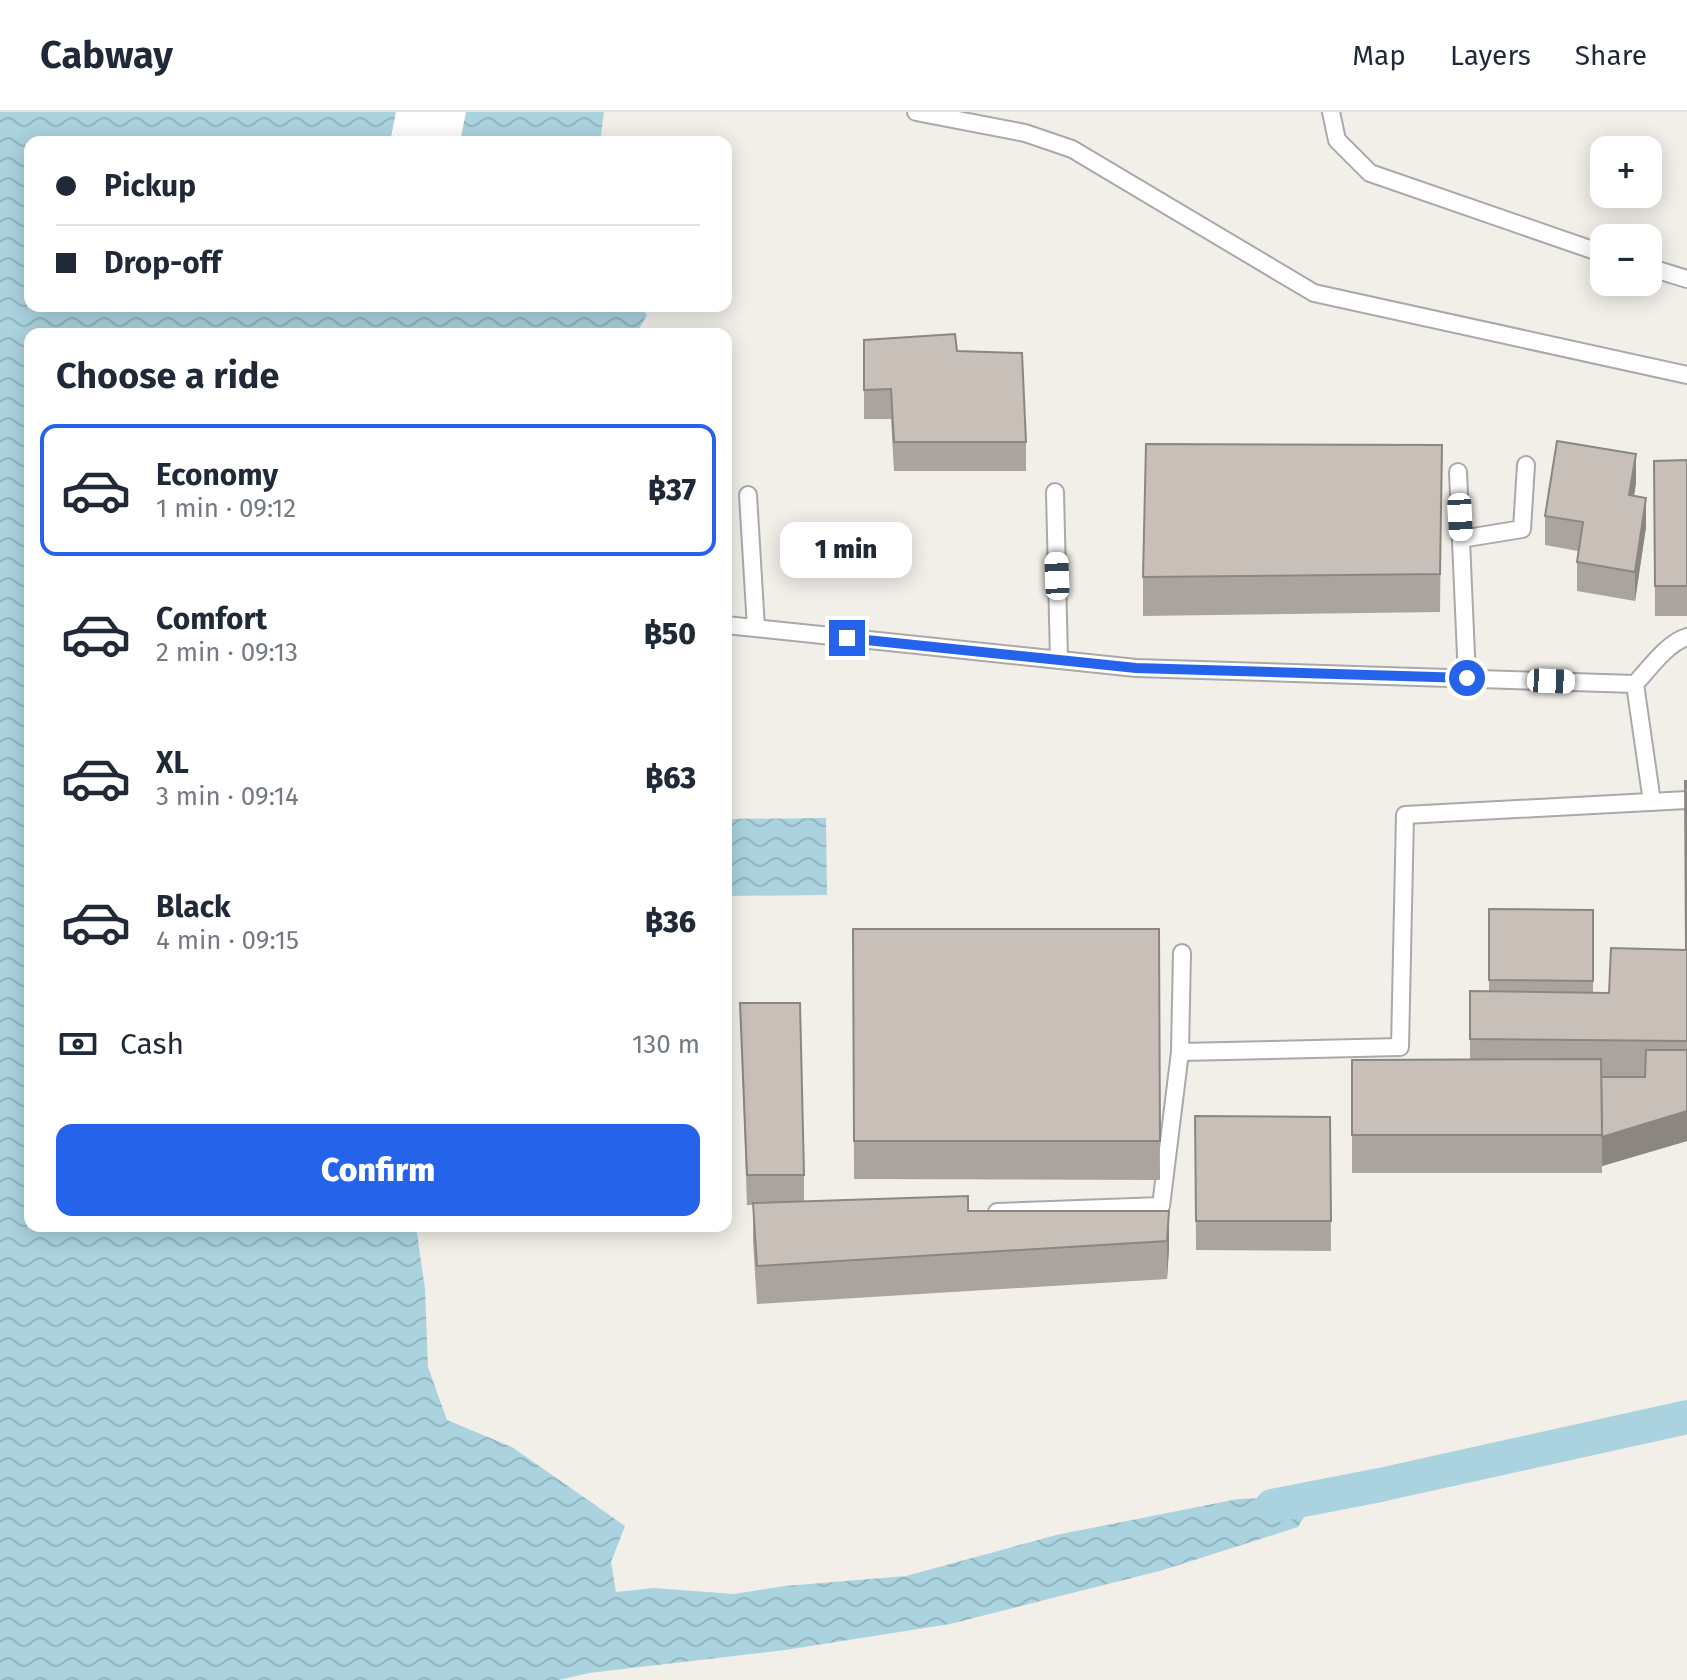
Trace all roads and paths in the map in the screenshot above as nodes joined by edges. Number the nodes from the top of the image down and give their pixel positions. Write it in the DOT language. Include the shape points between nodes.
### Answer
graph roads {
  1 [pos="916,112"];
  2 [pos="1331,112"];
  3 [pos="1590,249"];
  4 [pos="1662,271"];
  5 [pos="1687,279"];
  6 [pos="1687,375"];
  7 [pos="1526,465"];
  8 [pos="1458,472"];
  9 [pos="1055,492"];
  10 [pos="748,495"];
  11 [pos="1461,539"];
  12 [pos="732,626"];
  13 [pos="756,628"];
  14 [pos="1687,637"];
  15 [pos="1059,660"];
  16 [pos="1467,678"];
  17 [pos="1635,684"];
  18 [pos="1687,800"];
  19 [pos="1652,802"];
  20 [pos="1182,953"];
  21 [pos="1180,1052"];
  22 [pos="987,1212"];
  1 -- 6 [label="lane" via="1025,133 1072,149 1314,293"];
  2 -- 3 [label="lane" via="1337,140 1370,173"];
  4 -- 5 [label="lane"];
  7 -- 11 [label="lane" via="1522,529"];
  8 -- 11 [label="lane"];
  9 -- 15 [label="lane"];
  10 -- 13 [label="lane"];
  11 -- 16 [label="lane"];
  12 -- 13 [label="lane"];
  13 -- 15 [label="lane"];
  14 -- 17 [label="lane"];
  15 -- 16 [label="lane" via="1136,668"];
  16 -- 17 [label="lane"];
  17 -- 19 [label="lane"];
  18 -- 19 [label="lane"];
  19 -- 21 [label="lane" via="1405,815 1400,1047"];
  20 -- 21 [label="lane"];
  21 -- 22 [label="lane" via="1161,1206"];
}
